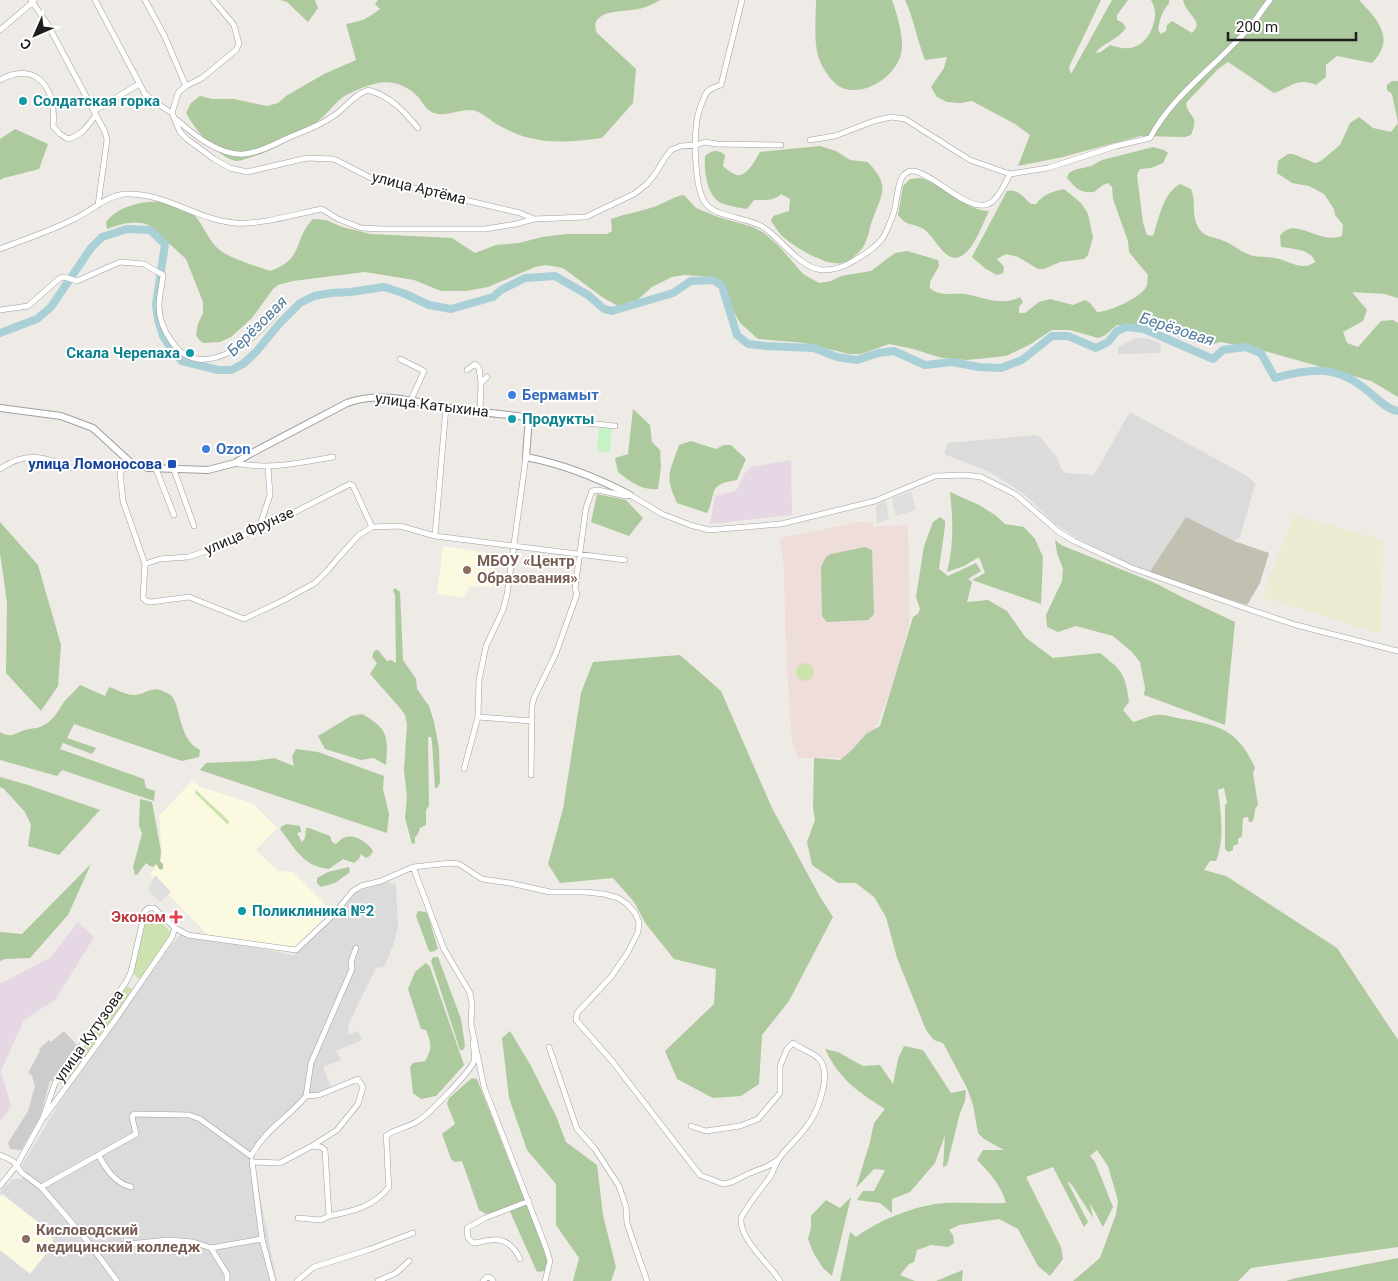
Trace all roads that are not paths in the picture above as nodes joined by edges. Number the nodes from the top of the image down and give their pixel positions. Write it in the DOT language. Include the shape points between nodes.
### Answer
graph roads {
  1 [pos="95,0"];
  2 [pos="144,0"];
  3 [pos="212,0"];
  4 [pos="742,0"];
  5 [pos="1270,0"];
  6 [pos="33,1"];
  7 [pos="0,30"];
  8 [pos="0,80"];
  9 [pos="139,84"];
  10 [pos="186,86"];
  11 [pos="95,114"];
  12 [pos="173,116"];
  13 [pos="418,128"];
  14 [pos="810,140"];
  15 [pos="696,145"];
  16 [pos="781,145"];
  17 [pos="1010,174"];
  18 [pos="98,204"];
  19 [pos="534,219"];
  20 [pos="0,249"];
  21 [pos="282,307"];
  22 [pos="0,310"];
  23 [pos="400,359"];
  24 [pos="467,370"];
  25 [pos="487,377"];
  26 [pos="481,383"];
  27 [pos="411,400"];
  28 [pos="446,407"];
  29 [pos="0,408"];
  30 [pos="480,411"];
  31 [pos="529,417"];
  32 [pos="615,426"];
  33 [pos="333,457"];
  34 [pos="526,457"];
  35 [pos="130,462"];
  36 [pos="234,464"];
  37 [pos="268,467"];
  38 [pos="71,468"];
  39 [pos="0,469"];
  40 [pos="156,469"];
  41 [pos="174,470"];
  42 [pos="630,495"];
  43 [pos="174,515"];
  44 [pos="260,525"];
  45 [pos="194,526"];
  46 [pos="372,527"];
  47 [pos="435,536"];
  48 [pos="514,545"];
  49 [pos="580,554"];
  50 [pos="625,560"];
  51 [pos="145,564"];
  52 [pos="1398,651"];
  53 [pos="478,717"];
  54 [pos="532,721"];
  55 [pos="464,769"];
  56 [pos="531,775"];
  57 [pos="413,867"];
  58 [pos="175,928"];
  59 [pos="356,948"];
  60 [pos="126,982"];
  61 [pos="137,989"];
  62 [pos="472,1024"];
  63 [pos="549,1048"];
  64 [pos="306,1096"];
  65 [pos="43,1118"];
  66 [pos="691,1126"];
  67 [pos="312,1146"];
  68 [pos="0,1155"];
  69 [pos="99,1156"];
  70 [pos="251,1156"];
  71 [pos="779,1159"];
  72 [pos="252,1162"];
  73 [pos="17,1165"];
  74 [pos="0,1186"];
  75 [pos="41,1187"];
  76 [pos="131,1187"];
  77 [pos="529,1201"];
  78 [pos="329,1216"];
  79 [pos="298,1218"];
  80 [pos="413,1233"];
  81 [pos="262,1239"];
  82 [pos="211,1248"];
  83 [pos="96,1251"];
  84 [pos="520,1259"];
  85 [pos="409,1261"];
  86 [pos="117,1281"];
  87 [pos="227,1281"];
  88 [pos="273,1281"];
  89 [pos="297,1281"];
  90 [pos="378,1281"];
  91 [pos="483,1281"];
  92 [pos="493,1281"];
  93 [pos="545,1281"];
  94 [pos="647,1281"];
  95 [pos="780,1281"];
  1 -- 9 [label="street, улица Артёма"];
  2 -- 10 [label="street" via="164,35"];
  3 -- 10 [label="street" via="234,25 239,44 202,78"];
  4 -- 15 [label="street" via="720,85 706,93 697,119"];
  5 -- 17 [label="street" via="1253,23 1174,103 1150,138 1048,168"];
  6 -- 7 [label="street"];
  6 -- 11 [label="street"];
  8 -- 11 [label="street" via="24,73 36,76 47,87 52,100 53,126 68,139 85,130"];
  9 -- 11 [label="street"];
  9 -- 12 [label="street, улица Артёма" via="145,94"];
  10 -- 12 [label="street" via="178,93"];
  11 -- 18 [label="street" via="107,140"];
  12 -- 13 [label="street" via="187,130 216,147 244,154 331,118 361,92 368,90 387,97"];
  12 -- 19 [label="street, улица Артёма" via="187,139 230,168 247,172 307,158 334,159 371,178"];
  14 -- 17 [label="street" via="835,136 892,117 905,120 970,160"];
  15 -- 16 [label="street" via="705,142"];
  15 -- 17 [label="street" via="699,190 706,204 714,211 763,227 808,266 822,270 847,265 872,249 882,238 893,214 900,183 910,171 936,180 978,206 986,206 994,200"];
  15 -- 19 [label="street" via="671,150 646,184 634,194 586,217"];
  18 -- 19 [label="street" via="124,194 141,195 235,223 252,223 322,209 361,228 382,230 485,229"];
  18 -- 20 [label="street" via="74,220"];
  21 -- 22 [label="street" via="256,335 222,356 209,359 187,356 166,334 160,318 160,274 144,264 120,262 77,281 60,278 28,306"];
  23 -- 27 [label="street" via="424,371"];
  24 -- 26 [label="street" via="475,364 479,368"];
  25 -- 26 [label="street"];
  26 -- 30 [label="street"];
  27 -- 28 [label="street, улица Катыхина"];
  27 -- 36 [label="street, улица Катыхина" via="358,398"];
  28 -- 30 [label="street, улица Катыхина"];
  28 -- 47 [label="street"];
  29 -- 35 [label="street, улица Катыхина" via="61,416 93,428"];
  30 -- 31 [label="street, улица Катыхина"];
  31 -- 32 [label="street, улица Катыхина"];
  31 -- 34 [label="street"];
  33 -- 37 [label="street, улица Катыхина"];
  34 -- 42 [label="street" via="550,462"];
  34 -- 48 [label="street"];
  35 -- 40 [label="street, улица Катыхина"];
  35 -- 51 [label="street" via="120,473 123,501"];
  36 -- 37 [label="street, улица Катыхина"];
  36 -- 41 [label="street, улица Катыхина" via="208,470"];
  37 -- 44 [label="street" via="270,495"];
  38 -- 39 [label="street" via="39,456 8,463"];
  40 -- 41 [label="street, улица Катыхина"];
  40 -- 43 [label="street"];
  41 -- 45 [label="street"];
  42 -- 49 [label="street" via="592,491 586,508"];
  42 -- 52 [label="street" via="662,514 709,530 781,524 871,502 935,476 981,477 1016,494 1074,541 1132,568 1296,625"];
  44 -- 46 [label="street, улица Фрунзе" via="274,517 293,513 350,484"];
  44 -- 51 [label="street, улица Фрунзе" via="243,536 188,558 160,559"];
  46 -- 47 [label="street" via="400,526"];
  46 -- 51 [label="street" via="360,535 315,582 244,619 189,597 146,601 143,598"];
  47 -- 48 [label="street"];
  48 -- 49 [label="street"];
  48 -- 53 [label="street" via="505,602 483,659"];
  49 -- 50 [label="street"];
  49 -- 54 [label="street" via="577,594 556,653 534,698"];
  53 -- 54 [label="street"];
  53 -- 55 [label="street"];
  54 -- 56 [label="street"];
  57 -- 58 [label="street, улица Кутузова" via="360,886 296,950 201,938 181,933"];
  57 -- 62 [label="street" via="444,949 470,993"];
  57 -- 71 [label="street" via="459,864 482,879 550,892 604,894 627,904 639,922 638,932 611,977 577,1013 576,1020 612,1061 700,1176 722,1184 732,1182"];
  58 -- 60 [label="street, улица Кутузова" via="154,908 145,911"];
  58 -- 61 [label="street, улица Кутузова"];
  59 -- 64 [label="street" via="352,969 311,1063"];
  60 -- 61 [label="street, улица Кутузова"];
  60 -- 65 [label="street, улица Кутузова" via="55,1083"];
  61 -- 65 [label="street, улица Кутузова"];
  62 -- 77 [label="street" via="484,1087"];
  62 -- 78 [label="street" via="474,1061 471,1069 418,1122 386,1136 389,1187 369,1205"];
  63 -- 94 [label="street" via="577,1129 595,1149 619,1186 627,1222"];
  64 -- 67 [label="street" via="319,1095 358,1079 363,1087 351,1114 337,1130"];
  64 -- 70 [label="street" via="275,1125"];
  65 -- 73 [label="street, улица Кутузова"];
  66 -- 71 [label="street" via="706,1131 740,1126 758,1119 780,1093 780,1066 793,1043 819,1058 824,1067 824,1082 812,1119"];
  67 -- 72 [label="street" via="280,1163"];
  67 -- 78 [label="street" via="325,1150"];
  68 -- 73 [label="street"];
  69 -- 70 [label="street" via="136,1134 132,1117 145,1113 190,1115 200,1119"];
  69 -- 75 [label="street"];
  69 -- 76 [label="street" via="111,1175"];
  70 -- 72 [label="street"];
  71 -- 95 [label="street" via="744,1211 740,1225 756,1253"];
  72 -- 81 [label="street"];
  73 -- 74 [label="street, улица Кутузова"];
  73 -- 75 [label="street" via="22,1173"];
  75 -- 83 [label="street"];
  77 -- 84 [label="street" via="467,1228 472,1243 493,1239 506,1241"];
  77 -- 93 [label="street" via="550,1261"];
  78 -- 79 [label="street" via="321,1220"];
  80 -- 89 [label="street" via="314,1266"];
  81 -- 82 [label="street"];
  81 -- 88 [label="street"];
  82 -- 83 [label="street" via="193,1242 168,1240 118,1245"];
  82 -- 87 [label="street"];
  83 -- 86 [label="street"];
  85 -- 90 [label="street" via="396,1273"];
  91 -- 92 [label="street" via="487,1277"];
}
